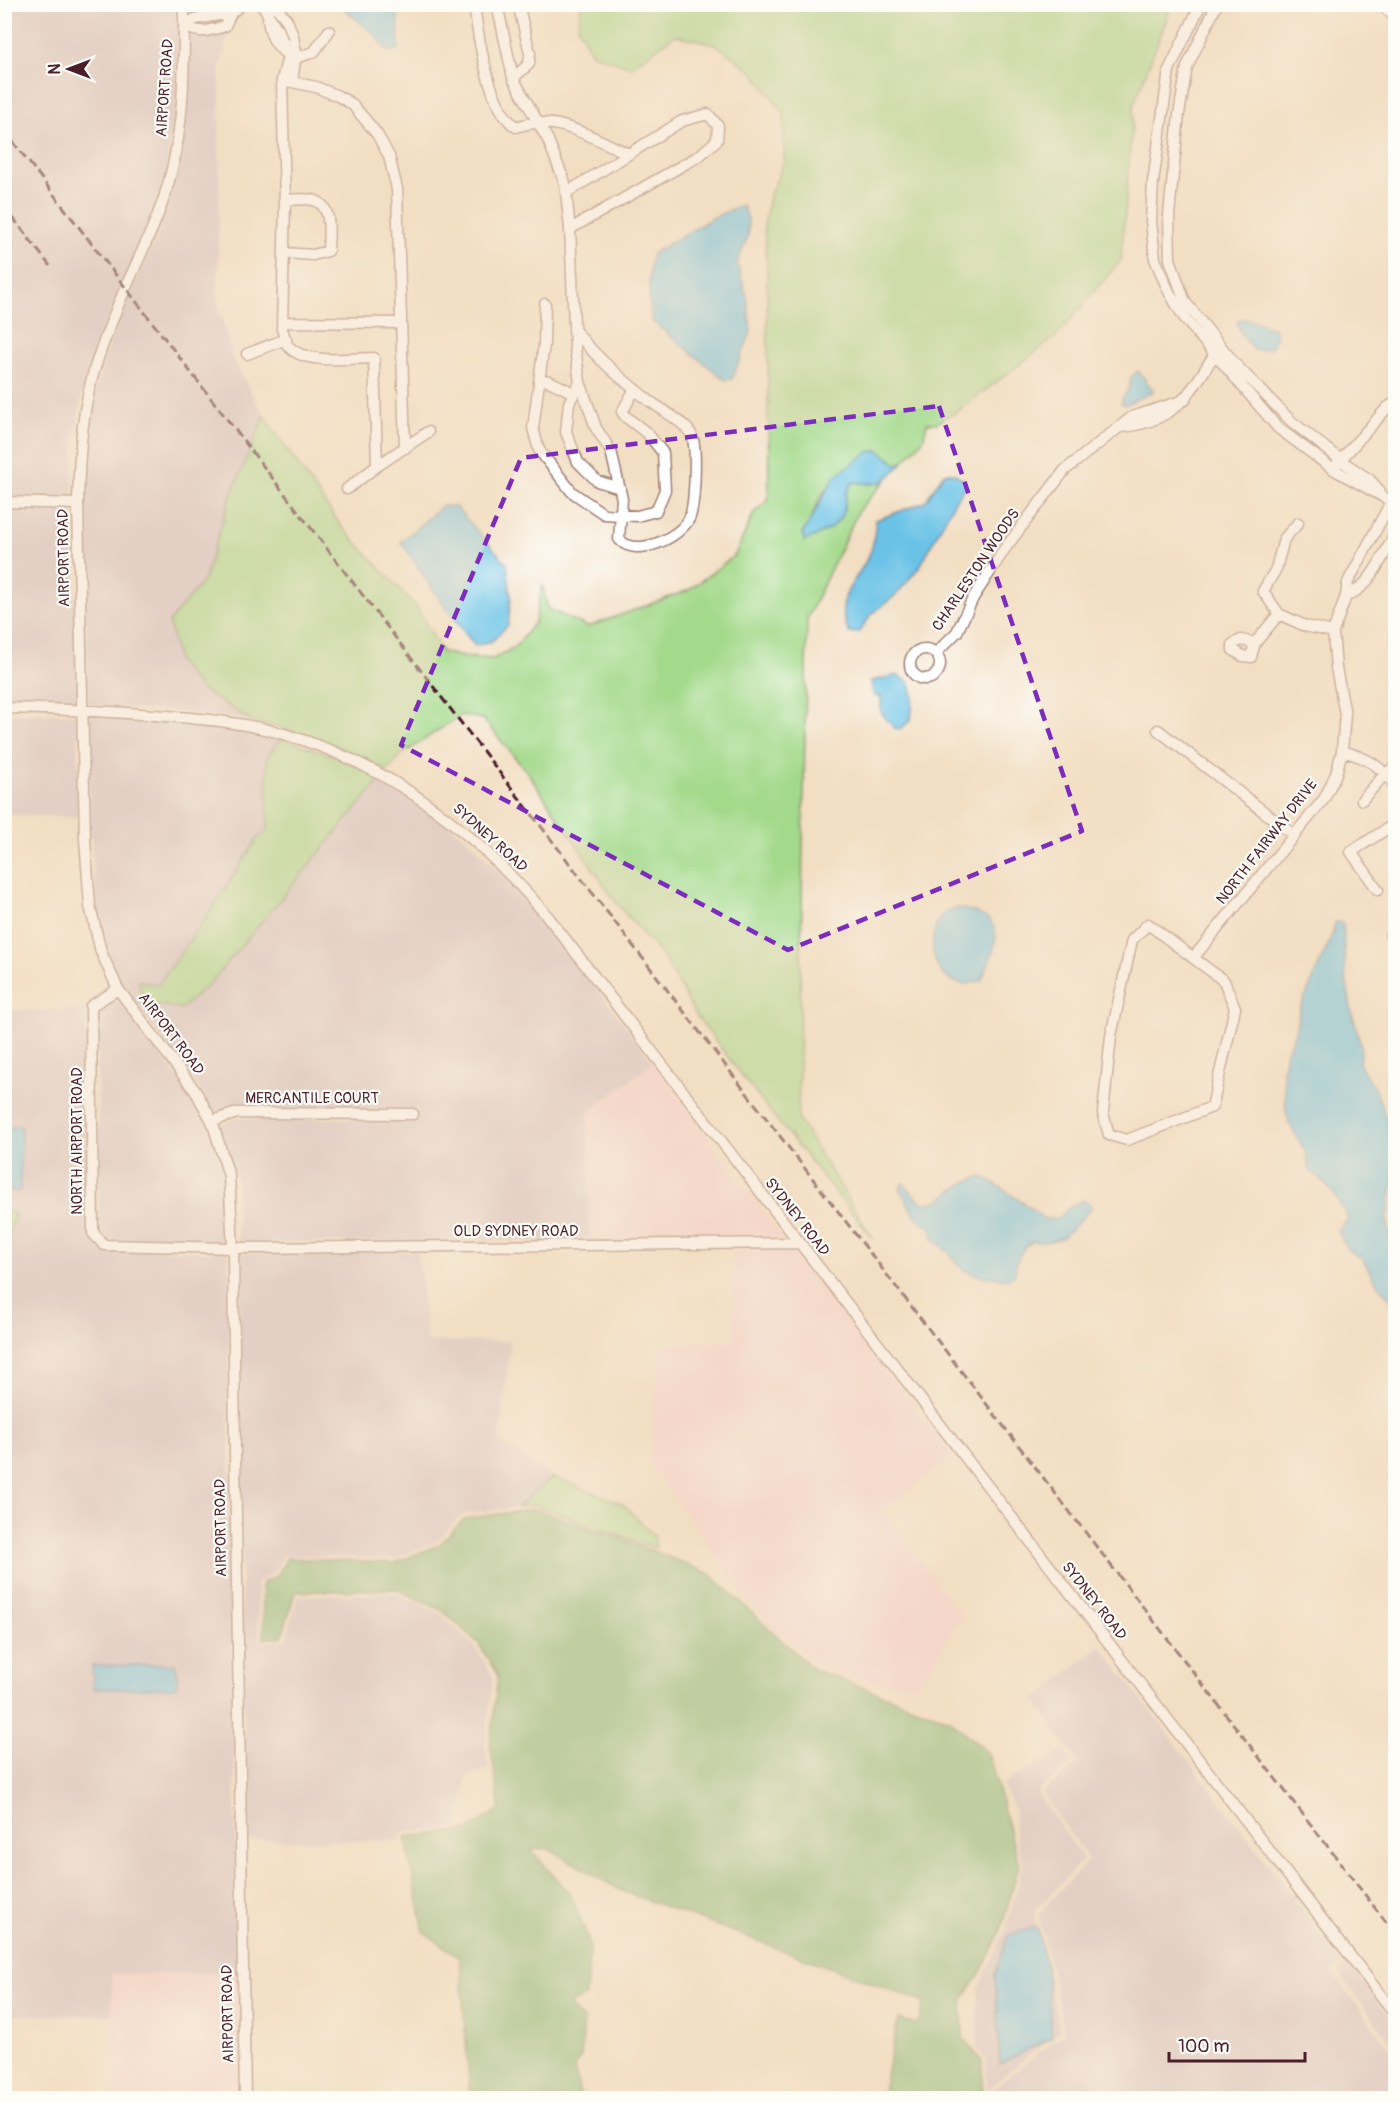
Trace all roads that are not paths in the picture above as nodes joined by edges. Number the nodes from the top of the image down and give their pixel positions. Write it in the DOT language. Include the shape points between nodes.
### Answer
graph roads {
  1 [pos="184,4"];
  2 [pos="242,4"];
  3 [pos="474,4"];
  4 [pos="497,4"];
  5 [pos="518,4"];
  6 [pos="1201,4"];
  7 [pos="1217,4"];
  8 [pos="1384,4"];
  9 [pos="265,8"];
  10 [pos="1395,17"];
  11 [pos="184,25"];
  12 [pos="328,31"];
  13 [pos="293,56"];
  14 [pos="513,78"];
  15 [pos="287,81"];
  16 [pos="538,123"];
  17 [pos="629,154"];
  18 [pos="566,193"];
  19 [pos="284,200"];
  20 [pos="570,229"];
  21 [pos="284,253"];
  22 [pos="545,304"];
  23 [pos="282,322"];
  24 [pos="401,323"];
  25 [pos="574,329"];
  26 [pos="286,339"];
  27 [pos="247,354"];
  28 [pos="1214,355"];
  29 [pos="541,380"];
  30 [pos="580,382"];
  31 [pos="635,389"];
  32 [pos="574,393"];
  33 [pos="1395,402"];
  34 [pos="428,432"];
  35 [pos="405,448"];
  36 [pos="1341,460"];
  37 [pos="377,466"];
  38 [pos="1333,469"];
  39 [pos="620,488"];
  40 [pos="347,489"];
  41 [pos="1390,501"];
  42 [pos="4,502"];
  43 [pos="78,504"];
  44 [pos="621,516"];
  45 [pos="1298,523"];
  46 [pos="1395,532"];
  47 [pos="1347,596"];
  48 [pos="1279,614"];
  49 [pos="1334,632"];
  50 [pos="1255,643"];
  51 [pos="935,654"];
  52 [pos="4,708"];
  53 [pos="83,710"];
  54 [pos="1158,730"];
  55 [pos="1342,751"];
  56 [pos="1390,770"];
  57 [pos="1395,787"];
  58 [pos="1362,800"];
  59 [pos="1395,823"];
  60 [pos="1294,835"];
  61 [pos="1378,890"];
  62 [pos="1391,935"];
  63 [pos="1395,947"];
  64 [pos="1194,957"];
  65 [pos="118,989"];
  66 [pos="413,1114"];
  67 [pos="212,1121"];
  68 [pos="799,1244"];
  69 [pos="233,1248"];
  70 [pos="1395,2015"];
  71 [pos="244,2098"];
  1 -- 11 [label="street, AIRPORT ROAD"];
  2 -- 11 [label="street" via="231,13 225,26 194,32"];
  3 -- 16 [label="street" via="491,90 507,121 516,127"];
  4 -- 14 [label="street"];
  5 -- 14 [label="street" via="530,53 529,64"];
  6 -- 28 [label="street" via="1169,70 1151,221 1155,259 1169,292"];
  7 -- 36 [label="street" via="1187,67 1169,215 1170,259 1185,302 1236,364 1291,421"];
  8 -- 10 [label="street"];
  9 -- 13 [label="street"];
  9 -- 13 [label="street" via="285,8 292,15 300,39"];
  11 -- 43 [label="street, AIRPORT ROAD" via="179,126 170,177 150,238 98,358 79,453"];
  12 -- 13 [label="street" via="314,52"];
  13 -- 15 [label="street" via="287,65"];
  14 -- 16 [label="street"];
  15 -- 19 [label="street"];
  15 -- 24 [label="street" via="316,87 352,104 389,156 397,189"];
  16 -- 17 [label="street" via="565,126"];
  16 -- 18 [label="street" via="549,140"];
  17 -- 18 [label="street"];
  17 -- 20 [label="street" via="682,121 708,114 718,126 717,140 699,156"];
  18 -- 20 [label="street"];
  19 -- 21 [label="street"];
  19 -- 21 [label="street" via="315,200 325,208 329,224 328,251 313,255"];
  20 -- 25 [label="street"];
  21 -- 23 [label="street"];
  22 -- 29 [label="street"];
  23 -- 24 [label="street"];
  23 -- 26 [label="street"];
  24 -- 35 [label="street"];
  25 -- 30 [label="street"];
  25 -- 31 [label="street" via="588,348"];
  26 -- 27 [label="street"];
  26 -- 37 [label="street" via="288,346 300,354 315,358 374,358"];
  28 -- 38 [label="street" via="1278,428"];
  28 -- 51 [label="street, CHARLESTON WOODS" via="1185,400 1132,417 1065,470 1006,547 973,598 957,632"];
  29 -- 32 [label="street"];
  29 -- 44 [label="street" via="533,428 539,450 572,492 604,514"];
  30 -- 32 [label="street"];
  30 -- 39 [label="street" via="596,428 611,451"];
  31 -- 44 [label="street" via="622,412 663,453 665,490 656,511"];
  31 -- 44 [label="street" via="692,435 694,486 689,518 676,532 650,547 623,544 619,538"];
  32 -- 39 [label="street" via="566,432 578,462 597,482"];
  33 -- 36 [label="street"];
  34 -- 35 [label="street"];
  35 -- 37 [label="street"];
  36 -- 38 [label="street"];
  36 -- 41 [label="street" via="1370,480"];
  37 -- 40 [label="street"];
  38 -- 41 [label="street"];
  39 -- 44 [label="street"];
  41 -- 47 [label="street, NORTH FAIRWAY DRIVE" via="1348,582"];
  42 -- 43 [label="street"];
  43 -- 53 [label="street, AIRPORT ROAD"];
  45 -- 48 [label="street" via="1284,539 1276,568 1263,591"];
  46 -- 47 [label="street" via="1371,576 1358,592"];
  47 -- 49 [label="street, NORTH FAIRWAY DRIVE"];
  48 -- 49 [label="street" via="1305,626"];
  48 -- 50 [label="street"];
  49 -- 55 [label="street, NORTH FAIRWAY DRIVE" via="1344,714"];
  52 -- 53 [label="street, SYDNEY ROAD"];
  53 -- 65 [label="street, AIRPORT ROAD" via="90,906 101,952"];
  53 -- 68 [label="street, SYDNEY ROAD" via="233,722 284,734 384,774 428,803 471,836 548,916"];
  54 -- 60 [label="street"];
  55 -- 56 [label="street"];
  55 -- 60 [label="street, NORTH FAIRWAY DRIVE" via="1324,799"];
  56 -- 57 [label="street"];
  56 -- 58 [label="street"];
  59 -- 61 [label="street" via="1351,852"];
  60 -- 64 [label="street, NORTH FAIRWAY DRIVE"];
  62 -- 63 [label="street"];
  64 -- 64 [label="street" via="1148,924 1132,940 1111,1036 1103,1113 1109,1135 1126,1140 1212,1107 1235,1008 1224,981"];
  65 -- 67 [label="street, AIRPORT ROAD" via="196,1092"];
  65 -- 69 [label="street, NORTH AIRPORT ROAD" via="92,1006 93,1233 104,1245"];
  66 -- 67 [label="street, MERCANTILE COURT" via="237,1113"];
  67 -- 69 [label="street, AIRPORT ROAD" via="229,1176"];
  68 -- 69 [label="street, OLD SYDNEY ROAD"];
  68 -- 70 [label="street, SYDNEY ROAD"];
  69 -- 71 [label="street, AIRPORT ROAD"];
}
